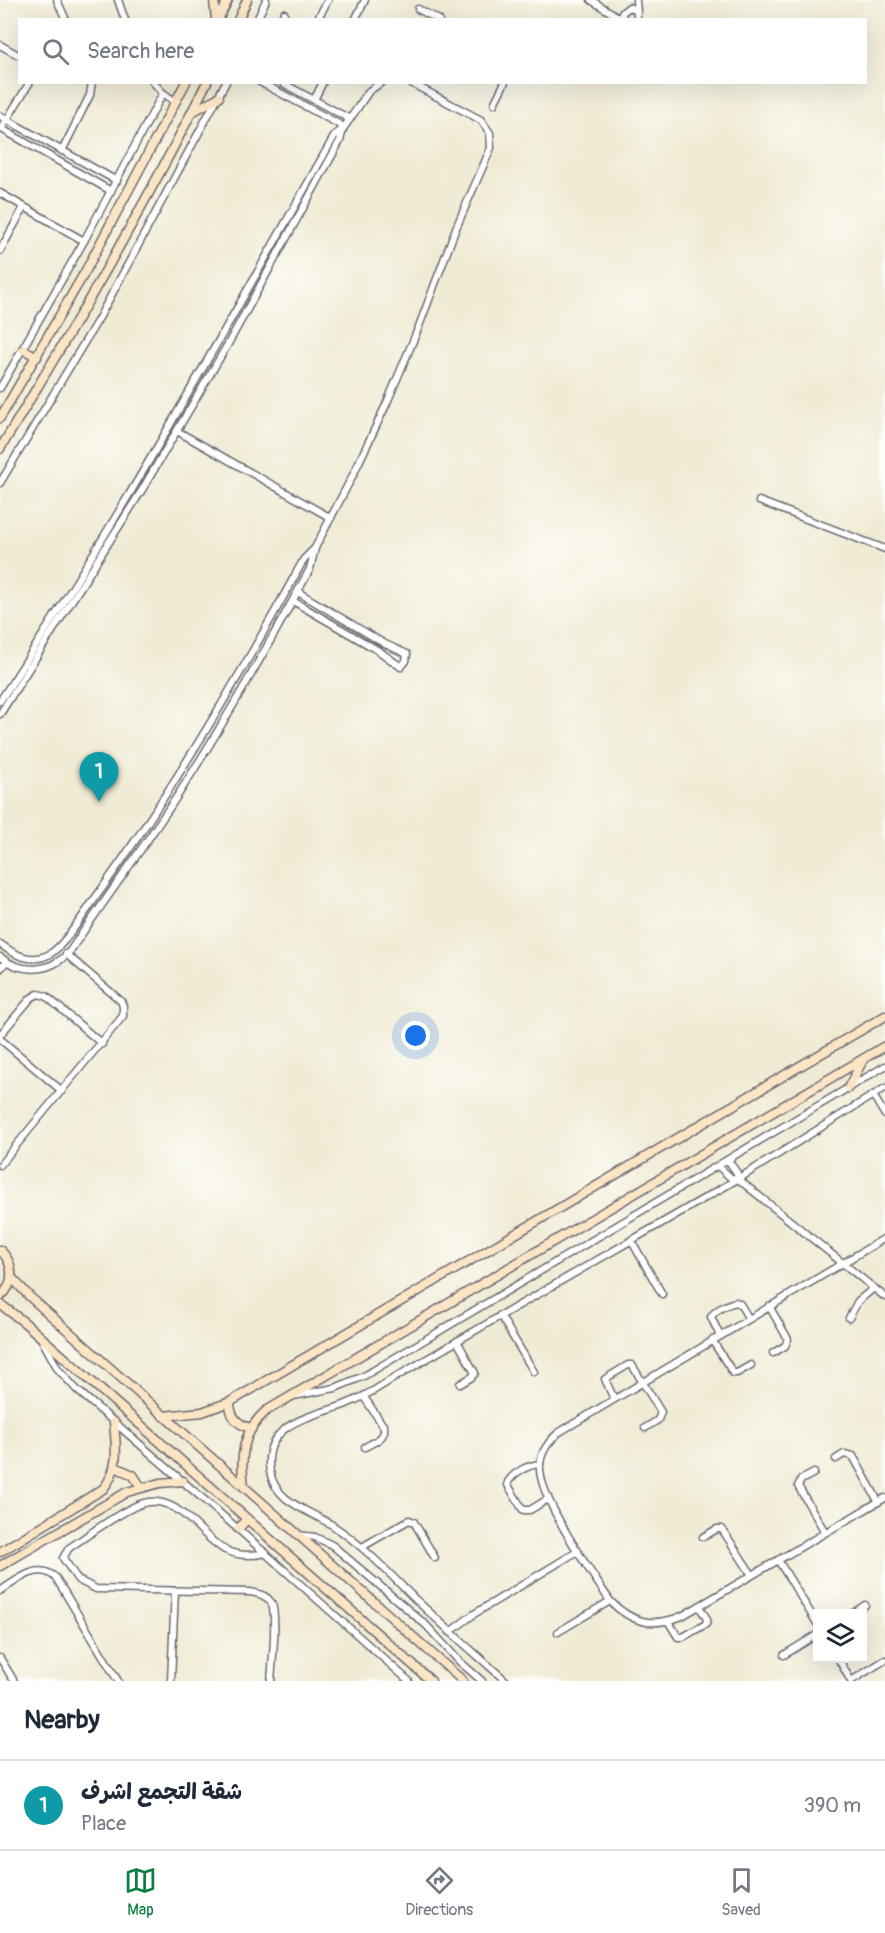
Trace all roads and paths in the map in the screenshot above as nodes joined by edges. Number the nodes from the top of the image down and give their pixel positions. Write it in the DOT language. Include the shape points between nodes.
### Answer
graph roads {
  1 [pos="57,0"];
  2 [pos="118,0"];
  3 [pos="214,0"];
  4 [pos="228,0"];
  5 [pos="247,0"];
  6 [pos="266,0"];
  7 [pos="328,0"];
  8 [pos="365,0"];
  9 [pos="591,0"];
  10 [pos="631,0"];
  11 [pos="636,0"];
  12 [pos="607,8"];
  13 [pos="626,8"];
  14 [pos="418,9"];
  15 [pos="636,16"];
  16 [pos="65,18"];
  17 [pos="124,18"];
  18 [pos="217,18"];
  19 [pos="218,18"];
  20 [pos="239,18"];
  21 [pos="258,18"];
  22 [pos="318,18"];
  23 [pos="356,18"];
  24 [pos="435,18"];
  25 [pos="620,18"];
  26 [pos="623,18"];
  27 [pos="0,45"];
  28 [pos="18,55"];
  29 [pos="28,84"];
  30 [pos="92,84"];
  31 [pos="155,84"];
  32 [pos="185,84"];
  33 [pos="206,84"];
  34 [pos="225,84"];
  35 [pos="264,84"];
  36 [pos="285,84"];
  37 [pos="322,84"];
  38 [pos="379,84"];
  39 [pos="415,84"];
  40 [pos="505,84"];
  41 [pos="163,93"];
  42 [pos="219,97"];
  43 [pos="314,100"];
  44 [pos="176,102"];
  45 [pos="494,104"];
  46 [pos="192,112"];
  47 [pos="3,118"];
  48 [pos="350,119"];
  49 [pos="1,128"];
  50 [pos="344,128"];
  51 [pos="62,151"];
  52 [pos="117,181"];
  53 [pos="111,191"];
  54 [pos="0,193"];
  55 [pos="24,207"];
  56 [pos="84,241"];
  57 [pos="0,251"];
  58 [pos="85,272"];
  59 [pos="100,280"];
  60 [pos="75,290"];
  61 [pos="89,298"];
  62 [pos="221,340"];
  63 [pos="228,344"];
  64 [pos="23,349"];
  65 [pos="37,357"];
  66 [pos="0,388"];
  67 [pos="0,418"];
  68 [pos="177,431"];
  69 [pos="0,449"];
  70 [pos="0,483"];
  71 [pos="139,488"];
  72 [pos="759,501"];
  73 [pos="331,518"];
  74 [pos="315,548"];
  75 [pos="885,549"];
  76 [pos="91,566"];
  77 [pos="298,592"];
  78 [pos="293,601"];
  79 [pos="261,639"];
  80 [pos="270,644"];
  81 [pos="0,701"];
  82 [pos="0,714"];
  83 [pos="186,764"];
  84 [pos="195,769"];
  85 [pos="83,914"];
  86 [pos="92,920"];
  87 [pos="0,944"];
  88 [pos="66,954"];
  89 [pos="0,957"];
  90 [pos="6,962"];
  91 [pos="0,969"];
  92 [pos="885,1016"];
  93 [pos="0,1037"];
  94 [pos="102,1044"];
  95 [pos="885,1046"];
  96 [pos="864,1059"];
  97 [pos="885,1066"];
  98 [pos="848,1088"];
  99 [pos="885,1088"];
  100 [pos="62,1091"];
  101 [pos="873,1095"];
  102 [pos="885,1115"];
  103 [pos="728,1160"];
  104 [pos="0,1165"];
  105 [pos="718,1166"];
  106 [pos="738,1179"];
  107 [pos="885,1238"];
  108 [pos="631,1240"];
  109 [pos="0,1250"];
  110 [pos="843,1263"];
  111 [pos="12,1278"];
  112 [pos="874,1287"];
  113 [pos="662,1294"];
  114 [pos="0,1297"];
  115 [pos="885,1297"];
  116 [pos="0,1304"];
  117 [pos="769,1306"];
  118 [pos="500,1315"];
  119 [pos="849,1318"];
  120 [pos="749,1319"];
  121 [pos="720,1336"];
  122 [pos="41,1337"];
  123 [pos="457,1341"];
  124 [pos="712,1341"];
  125 [pos="773,1353"];
  126 [pos="751,1365"];
  127 [pos="534,1372"];
  128 [pos="643,1381"];
  129 [pos="460,1384"];
  130 [pos="289,1396"];
  131 [pos="364,1396"];
  132 [pos="614,1399"];
  133 [pos="230,1402"];
  134 [pos="163,1416"];
  135 [pos="114,1422"];
  136 [pos="251,1428"];
  137 [pos="645,1428"];
  138 [pos="365,1447"];
  139 [pos="836,1459"];
  140 [pos="540,1464"];
  141 [pos="115,1467"];
  142 [pos="814,1473"];
  143 [pos="183,1481"];
  144 [pos="141,1487"];
  145 [pos="244,1487"];
  146 [pos="548,1499"];
  147 [pos="882,1499"];
  148 [pos="247,1519"];
  149 [pos="238,1529"];
  150 [pos="825,1532"];
  151 [pos="297,1535"];
  152 [pos="703,1537"];
  153 [pos="362,1547"];
  154 [pos="578,1551"];
  155 [pos="0,1552"];
  156 [pos="266,1553"];
  157 [pos="435,1558"];
  158 [pos="778,1560"];
  159 [pos="0,1566"];
  160 [pos="752,1575"];
  161 [pos="0,1591"];
  162 [pos="175,1591"];
  163 [pos="610,1601"];
  164 [pos="865,1605"];
  165 [pos="699,1606"];
  166 [pos="859,1609"];
  167 [pos="813,1617"];
  168 [pos="668,1621"];
  169 [pos="450,1632"];
  170 [pos="558,1632"];
  171 [pos="813,1638"];
  172 [pos="784,1655"];
  173 [pos="0,1658"];
  174 [pos="885,1660"];
  175 [pos="840,1663"];
  176 [pos="14,1681"];
  177 [pos="118,1681"];
  178 [pos="171,1681"];
  179 [pos="271,1681"];
  180 [pos="409,1681"];
  181 [pos="431,1681"];
  182 [pos="463,1681"];
  183 [pos="482,1681"];
  184 [pos="506,1681"];
  185 [pos="851,1681"];
  1 -- 16 [label="street"];
  2 -- 17 [label="street"];
  3 -- 18 [label="street"];
  4 -- 19 [label="street"];
  5 -- 20 [label="street"];
  6 -- 21 [label="street"];
  7 -- 22 [label="street"];
  8 -- 23 [label="street"];
  9 -- 12 [label="street"];
  10 -- 13 [label="street"];
  11 -- 15 [label="street"];
  12 -- 13 [label="street"];
  12 -- 25 [label="street"];
  13 -- 15 [label="street" via="634,8"];
  13 -- 26 [label="street"];
  14 -- 24 [label="street"];
  27 -- 28 [label="street"];
  29 -- 47 [label="street"];
  30 -- 51 [label="street"];
  31 -- 41 [label="street"];
  32 -- 44 [label="street"];
  33 -- 46 [label="street"];
  34 -- 42 [label="street"];
  35 -- 50 [label="street"];
  36 -- 43 [label="street"];
  37 -- 43 [label="street"];
  38 -- 48 [label="street" via="369,91"];
  39 -- 73 [label="street" via="481,120 490,133 491,148 386,405"];
  40 -- 45 [label="street"];
  41 -- 44 [label="street"];
  41 -- 52 [label="street"];
  42 -- 46 [label="street"];
  42 -- 70 [label="street" via="99,318"];
  43 -- 48 [label="street"];
  44 -- 58 [label="street"];
  46 -- 59 [label="street"];
  47 -- 49 [label="street"];
  47 -- 51 [label="street"];
  48 -- 50 [label="street"];
  49 -- 53 [label="street"];
  50 -- 62 [label="street" via="332,141"];
  50 -- 63 [label="street"];
  51 -- 52 [label="street"];
  52 -- 53 [label="street"];
  53 -- 56 [label="street"];
  54 -- 55 [label="street"];
  55 -- 56 [label="street"];
  55 -- 57 [label="street"];
  56 -- 64 [label="street"];
  58 -- 59 [label="street"];
  58 -- 60 [label="street"];
  59 -- 61 [label="street"];
  60 -- 61 [label="street"];
  60 -- 65 [label="street"];
  61 -- 69 [label="street"];
  62 -- 63 [label="street"];
  62 -- 71 [label="street"];
  63 -- 68 [label="street"];
  64 -- 65 [label="street"];
  64 -- 66 [label="street"];
  65 -- 67 [label="street"];
  68 -- 71 [label="street"];
  68 -- 73 [label="street"];
  71 -- 76 [label="street"];
  72 -- 75 [label="street"];
  73 -- 74 [label="street"];
  74 -- 77 [label="street"];
  74 -- 79 [label="street" via="304,559"];
  76 -- 81 [label="street"];
  76 -- 82 [label="street"];
  77 -- 78 [label="street"];
  77 -- 78 [label="street" via="407,654 406,661 400,667"];
  78 -- 80 [label="street"];
  79 -- 80 [label="street"];
  79 -- 83 [label="street"];
  80 -- 84 [label="street"];
  83 -- 84 [label="street"];
  83 -- 85 [label="street"];
  84 -- 86 [label="street"];
  85 -- 86 [label="street"];
  85 -- 87 [label="street" via="60,945 46,956 23,957"];
  86 -- 88 [label="street"];
  88 -- 90 [label="street" via="48,966 34,969"];
  88 -- 94 [label="street" via="123,1006 123,1016"];
  89 -- 90 [label="street"];
  90 -- 91 [label="street"];
  92 -- 133 [label="street"];
  93 -- 94 [label="street" via="31,998 41,994"];
  93 -- 100 [label="street"];
  94 -- 100 [label="street"];
  95 -- 96 [label="street"];
  96 -- 98 [label="street"];
  96 -- 130 [label="street"];
  97 -- 98 [label="street"];
  98 -- 103 [label="street"];
  99 -- 101 [label="street"];
  100 -- 104 [label="street"];
  101 -- 102 [label="street"];
  101 -- 106 [label="street"];
  103 -- 105 [label="street"];
  103 -- 106 [label="street"];
  105 -- 106 [label="street"];
  105 -- 130 [label="street" via="364,1376 328,1390"];
  106 -- 108 [label="street"];
  106 -- 110 [label="street"];
  107 -- 110 [label="street"];
  108 -- 113 [label="street"];
  108 -- 118 [label="street"];
  109 -- 111 [label="street" via="10,1264"];
  110 -- 112 [label="street"];
  110 -- 117 [label="street"];
  111 -- 114 [label="street"];
  111 -- 134 [label="street"];
  112 -- 115 [label="street"];
  112 -- 119 [label="street" via="858,1301"];
  116 -- 122 [label="street"];
  117 -- 120 [label="street"];
  117 -- 125 [label="street" via="788,1339 785,1346"];
  118 -- 123 [label="street"];
  118 -- 127 [label="street"];
  120 -- 121 [label="street"];
  120 -- 121 [label="street" via="740,1304 731,1303 711,1317"];
  121 -- 124 [label="street"];
  122 -- 135 [label="street" via="64,1376"];
  122 -- 148 [label="street"];
  123 -- 129 [label="street" via="475,1373"];
  123 -- 131 [label="street"];
  124 -- 126 [label="street" via="733,1373"];
  124 -- 128 [label="street"];
  128 -- 132 [label="street"];
  128 -- 132 [label="street" via="630,1364 608,1376 606,1383"];
  128 -- 137 [label="street" via="661,1415"];
  130 -- 136 [label="street" via="266,1410"];
  131 -- 138 [label="street" via="385,1432"];
  131 -- 153 [label="street" via="289,1425 274,1442 269,1464 275,1486 285,1498"];
  132 -- 140 [label="street" via="558,1433 548,1444"];
  133 -- 134 [label="street" via="202,1412"];
  133 -- 136 [label="street" via="236,1421"];
  134 -- 145 [label="street"];
  135 -- 141 [label="street"];
  135 -- 143 [label="street"];
  136 -- 145 [label="street" via="241,1456"];
  139 -- 147 [label="street" via="847,1454 853,1456"];
  140 -- 146 [label="street"];
  140 -- 146 [label="street" via="525,1468 509,1479 508,1485 523,1509 530,1510"];
  141 -- 144 [label="street" via="133,1475"];
  141 -- 155 [label="street" via="98,1494"];
  142 -- 150 [label="street" via="798,1486"];
  143 -- 144 [label="street"];
  143 -- 149 [label="street"];
  144 -- 159 [label="street"];
  145 -- 151 [label="street"];
  146 -- 154 [label="street"];
  147 -- 150 [label="street"];
  148 -- 149 [label="street"];
  148 -- 181 [label="street"];
  149 -- 156 [label="street"];
  150 -- 158 [label="street"];
  151 -- 182 [label="street"];
  151 -- 183 [label="street" via="315,1537 332,1545 426,1625"];
  152 -- 160 [label="street" via="722,1529"];
  153 -- 157 [label="street" via="409,1520"];
  153 -- 169 [label="street"];
  154 -- 163 [label="street"];
  154 -- 169 [label="street"];
  156 -- 162 [label="street" via="244,1555 223,1549 173,1507 153,1501 133,1508 64,1554 64,1561 78,1580 91,1587"];
  156 -- 180 [label="street"];
  158 -- 160 [label="street"];
  158 -- 167 [label="street"];
  160 -- 165 [label="street"];
  161 -- 177 [label="street" via="33,1571 51,1573"];
  162 -- 178 [label="street"];
  162 -- 179 [label="street" via="250,1592 265,1596 274,1608"];
  163 -- 168 [label="street" via="635,1620"];
  163 -- 170 [label="street"];
  164 -- 166 [label="street"];
  165 -- 168 [label="street"];
  165 -- 168 [label="street" via="706,1624 683,1637 678,1637"];
  169 -- 184 [label="street"];
  171 -- 172 [label="street"];
  173 -- 176 [label="street"];
  174 -- 185 [label="street"];
  175 -- 185 [label="street"];
}
